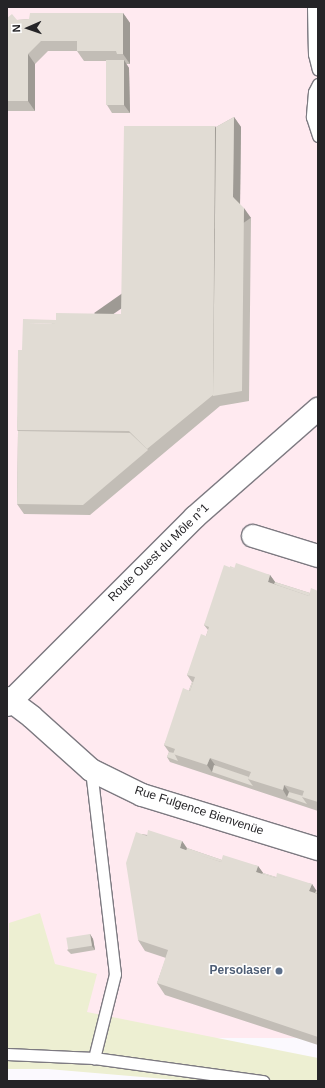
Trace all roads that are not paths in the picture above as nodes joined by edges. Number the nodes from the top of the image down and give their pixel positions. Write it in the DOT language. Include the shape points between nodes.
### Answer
graph roads {
  1 [pos="313,7"];
  2 [pos="318,70"];
  3 [pos="318,84"];
  4 [pos="318,136"];
  5 [pos="318,409"];
  6 [pos="253,536"];
  7 [pos="318,556"];
  8 [pos="8,702"];
  9 [pos="92,770"];
  10 [pos="318,849"];
  11 [pos="7,1054"];
  12 [pos="94,1058"];
  13 [pos="263,1081"];
  1 -- 2 [label="lane" via="314,54"];
  3 -- 4 [label="lane" via="314,92 312,118"];
  5 -- 8 [label="street, Route Ouest du Môle n°1" via="195,517"];
  6 -- 7 [label="street"];
  8 -- 9 [label="street, Rue Fulgence Bienvenüe" via="32,717"];
  9 -- 10 [label="street, Rue Fulgence Bienvenüe" via="142,795"];
  9 -- 12 [label="lane" via="116,974"];
  11 -- 12 [label="lane"];
  12 -- 13 [label="lane"];
}
